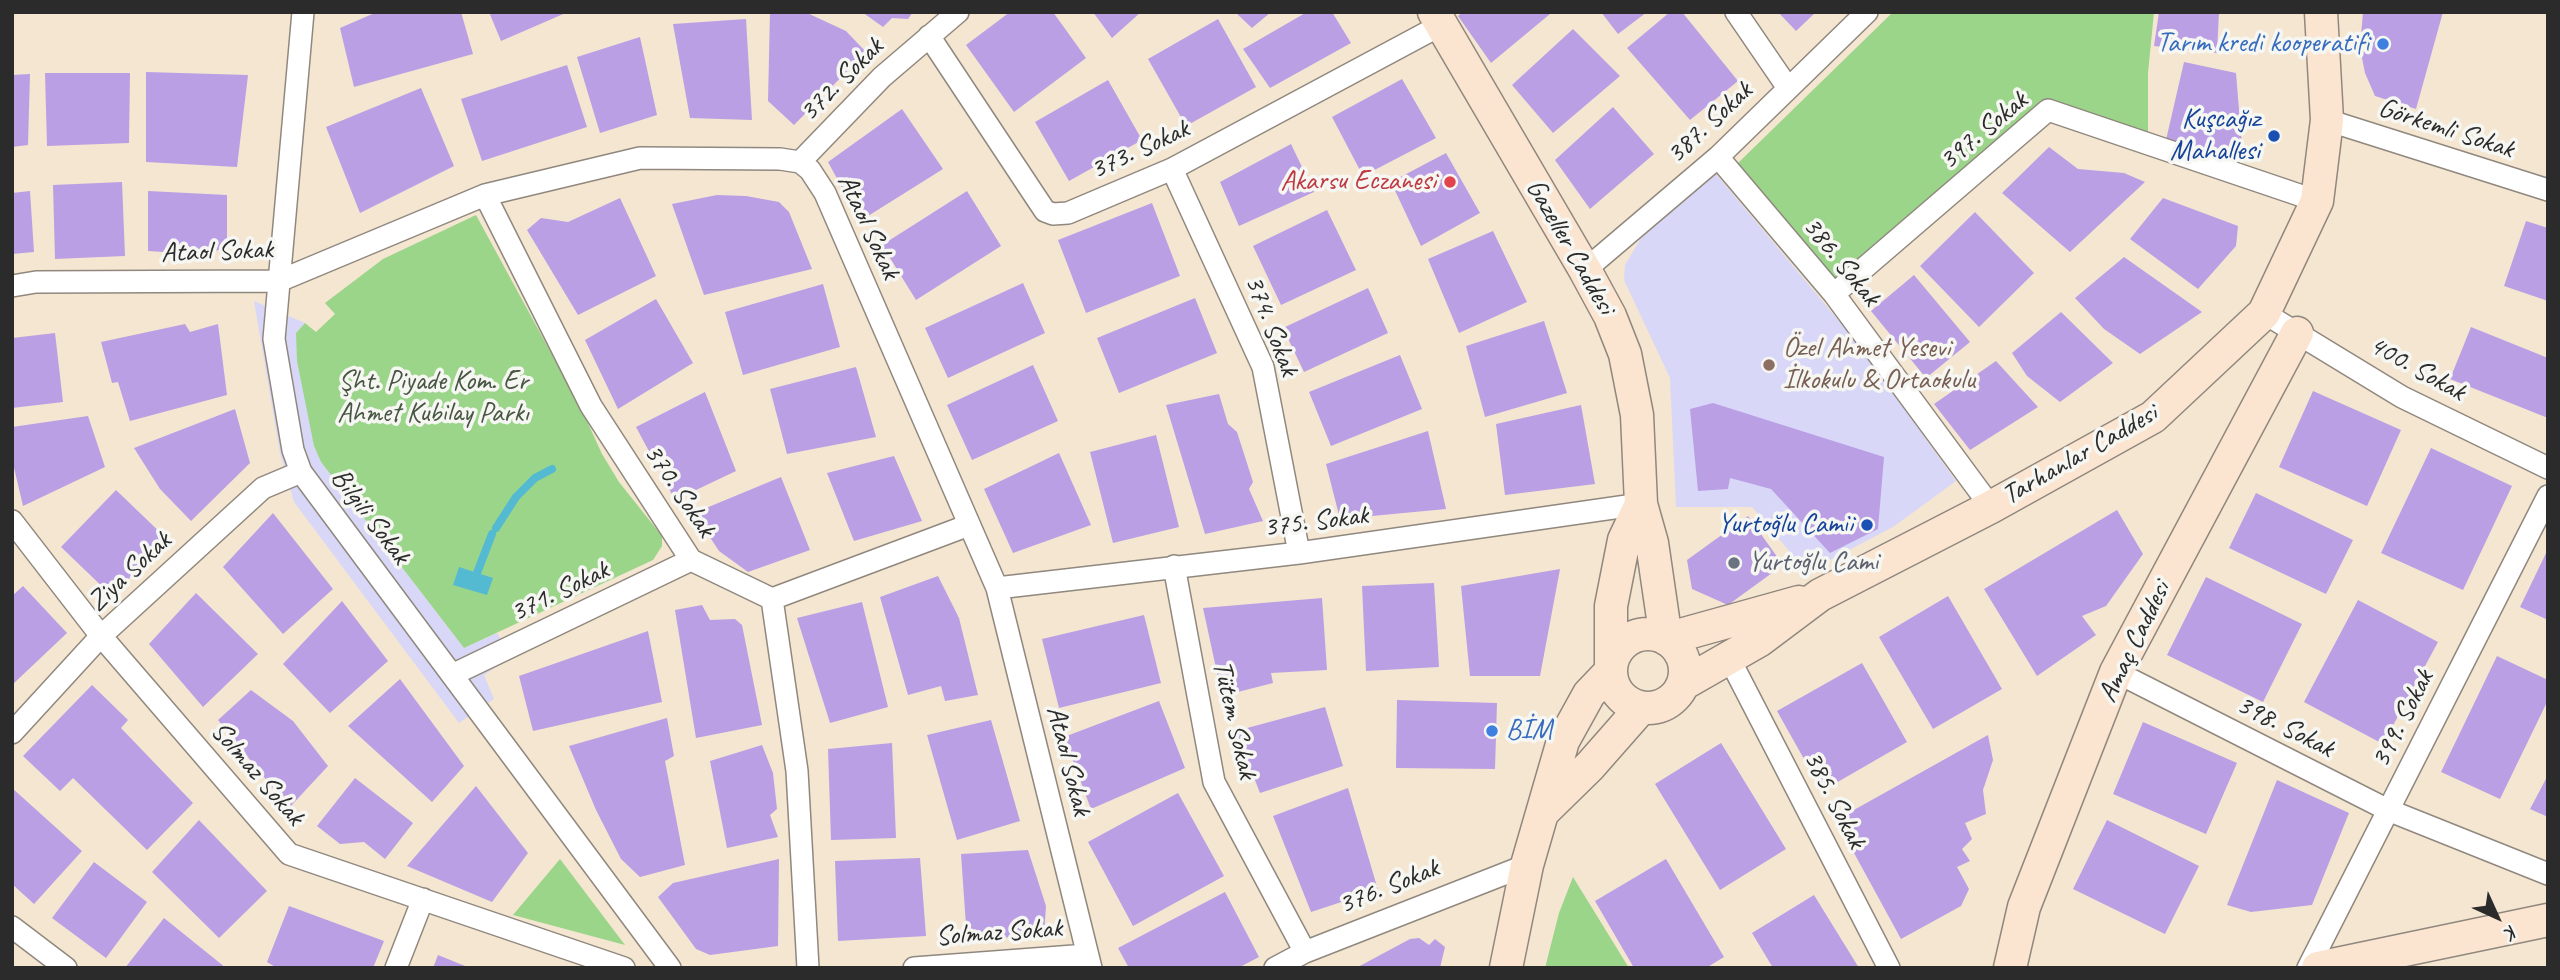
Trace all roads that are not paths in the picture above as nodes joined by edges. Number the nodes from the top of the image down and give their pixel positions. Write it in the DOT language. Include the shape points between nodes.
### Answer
graph roads {
  1 [pos="303,12"];
  2 [pos="958,12"];
  3 [pos="1736,12"];
  4 [pos="1867,12"];
  5 [pos="2321,12"];
  6 [pos="1437,18"];
  7 [pos="929,36"];
  8 [pos="1788,88"];
  9 [pos="2328,120"];
  10 [pos="1718,158"];
  11 [pos="800,162"];
  12 [pos="1172,169"];
  13 [pos="2548,190"];
  14 [pos="485,195"];
  15 [pos="2317,201"];
  16 [pos="1585,270"];
  17 [pos="279,281"];
  18 [pos="12,286"];
  19 [pos="1834,294"];
  20 [pos="2264,313"];
  21 [pos="2297,333"];
  22 [pos="2548,468"];
  23 [pos="302,472"];
  24 [pos="2548,496"];
  25 [pos="1641,504"];
  26 [pos="1991,507"];
  27 [pos="12,521"];
  28 [pos="969,525"];
  29 [pos="1299,553"];
  30 [pos="691,560"];
  31 [pos="1174,566"];
  32 [pos="997,588"];
  33 [pos="1820,595"];
  34 [pos="772,599"];
  35 [pos="101,636"];
  36 [pos="1666,639"];
  37 [pos="1729,658"];
  38 [pos="1611,671"];
  39 [pos="2116,672"];
  40 [pos="453,674"];
  41 [pos="1683,684"];
  42 [pos="1641,708"];
  43 [pos="12,733"];
  44 [pos="2388,810"];
  45 [pos="1540,814"];
  46 [pos="1527,865"];
  47 [pos="2548,874"];
  48 [pos="424,899"];
  49 [pos="2548,920"];
  50 [pos="12,927"];
  51 [pos="1305,952"];
  52 [pos="1089,961"];
  53 [pos="66,968"];
  54 [pos="396,968"];
  55 [pos="624,968"];
  56 [pos="670,968"];
  57 [pos="808,968"];
  58 [pos="914,968"];
  59 [pos="1275,968"];
  60 [pos="1506,968"];
  61 [pos="1889,968"];
  62 [pos="2010,968"];
  63 [pos="2308,968"];
  64 [pos="2318,968"];
  1 -- 17 [label="street, Bilgili Sokak"];
  2 -- 7 [label="street, 372. Sokak"];
  3 -- 8 [label="street"];
  4 -- 8 [label="street, 387. Sokak"];
  5 -- 9 [label="main road, Tarhanlar Caddesi"];
  6 -- 12 [label="street, 373. Sokak"];
  6 -- 16 [label="main road, Gazeller Caddesi"];
  7 -- 11 [label="street, 372. Sokak" via="882,77"];
  7 -- 12 [label="street, 373. Sokak" via="1045,211 1068,213"];
  8 -- 10 [label="street, 387. Sokak"];
  9 -- 13 [label="street, Görkemli Sokak"];
  9 -- 15 [label="main road, Tarhanlar Caddesi"];
  10 -- 16 [label="street, 387. Sokak"];
  10 -- 19 [label="street, 386. Sokak"];
  11 -- 14 [label="street, Ataol Sokak" via="640,158"];
  11 -- 28 [label="street, Ataol Sokak" via="825,193"];
  12 -- 29 [label="street, 374. Sokak" via="1263,367"];
  14 -- 17 [label="street, Ataol Sokak"];
  14 -- 30 [label="street, 370. Sokak" via="591,406"];
  15 -- 19 [label="street, 397. Sokak" via="2048,110"];
  15 -- 20 [label="main road, Tarhanlar Caddesi"];
  16 -- 25 [label="main road, Gazeller Caddesi" via="1625,354 1637,415"];
  17 -- 18 [label="street, Ataol Sokak" via="36,282"];
  17 -- 23 [label="street, Bilgili Sokak" via="274,340 293,450"];
  19 -- 26 [label="street, 386. Sokak"];
  20 -- 21 [label="street, 400. Sokak"];
  20 -- 26 [label="main road, Tarhanlar Caddesi" via="2153,417"];
  21 -- 22 [label="street, 400. Sokak" via="2402,397"];
  21 -- 39 [label="main road, Amaç Caddesi"];
  23 -- 35 [label="street, Ziya Sokak" via="263,488"];
  23 -- 40 [label="street, Bilgili Sokak"];
  24 -- 44 [label="street, 399. Sokak"];
  25 -- 29 [label="street, 375. Sokak"];
  25 -- 36 [label="main road, Gazeller Caddesi" via="1652,543"];
  25 -- 38 [label="main road, Gazeller Caddesi" via="1623,540 1611,606"];
  26 -- 33 [label="main road, Tarhanlar Caddesi"];
  27 -- 35 [label="street, Solmaz Sokak"];
  28 -- 32 [label="street, Ataol Sokak"];
  28 -- 34 [label="street"];
  29 -- 31 [label="street, 375. Sokak"];
  30 -- 34 [label="street, 370. Sokak"];
  30 -- 40 [label="street, 371. Sokak"];
  31 -- 32 [label="street, 375. Sokak"];
  31 -- 51 [label="street, Tütem Sokak" via="1214,782"];
  32 -- 52 [label="street, Ataol Sokak"];
  33 -- 36 [label="main road, Tarhanlar Caddesi"];
  33 -- 37 [label="main road, Tarhanlar Caddesi"];
  34 -- 57 [label="street" via="797,771"];
  35 -- 43 [label="street, Ziya Sokak"];
  35 -- 48 [label="street, Solmaz Sokak" via="289,854"];
  36 -- 38 [label="main road" via="1642,635 1630,639 1620,647"];
  36 -- 41 [label="main road" via="1685,663"];
  37 -- 41 [label="main road, Tarhanlar Caddesi"];
  37 -- 61 [label="street, 385. Sokak"];
  38 -- 42 [label="main road" via="1619,694"];
  38 -- 45 [label="main road" via="1590,694 1563,741"];
  39 -- 44 [label="street, 398. Sokak"];
  39 -- 62 [label="main road, Amaç Caddesi" via="2024,907"];
  40 -- 56 [label="street, Bilgili Sokak"];
  41 -- 42 [label="main road" via="1671,701"];
  42 -- 45 [label="main road"];
  44 -- 47 [label="street, 398. Sokak"];
  44 -- 63 [label="street, 399. Sokak"];
  45 -- 46 [label="main road"];
  46 -- 51 [label="street, 376. Sokak"];
  46 -- 60 [label="main road"];
  48 -- 54 [label="street"];
  48 -- 55 [label="street, Solmaz Sokak"];
  49 -- 64 [label="main road"];
  50 -- 53 [label="street"];
  51 -- 59 [label="street, 376. Sokak"];
  52 -- 58 [label="street, Solmaz Sokak"];
}
